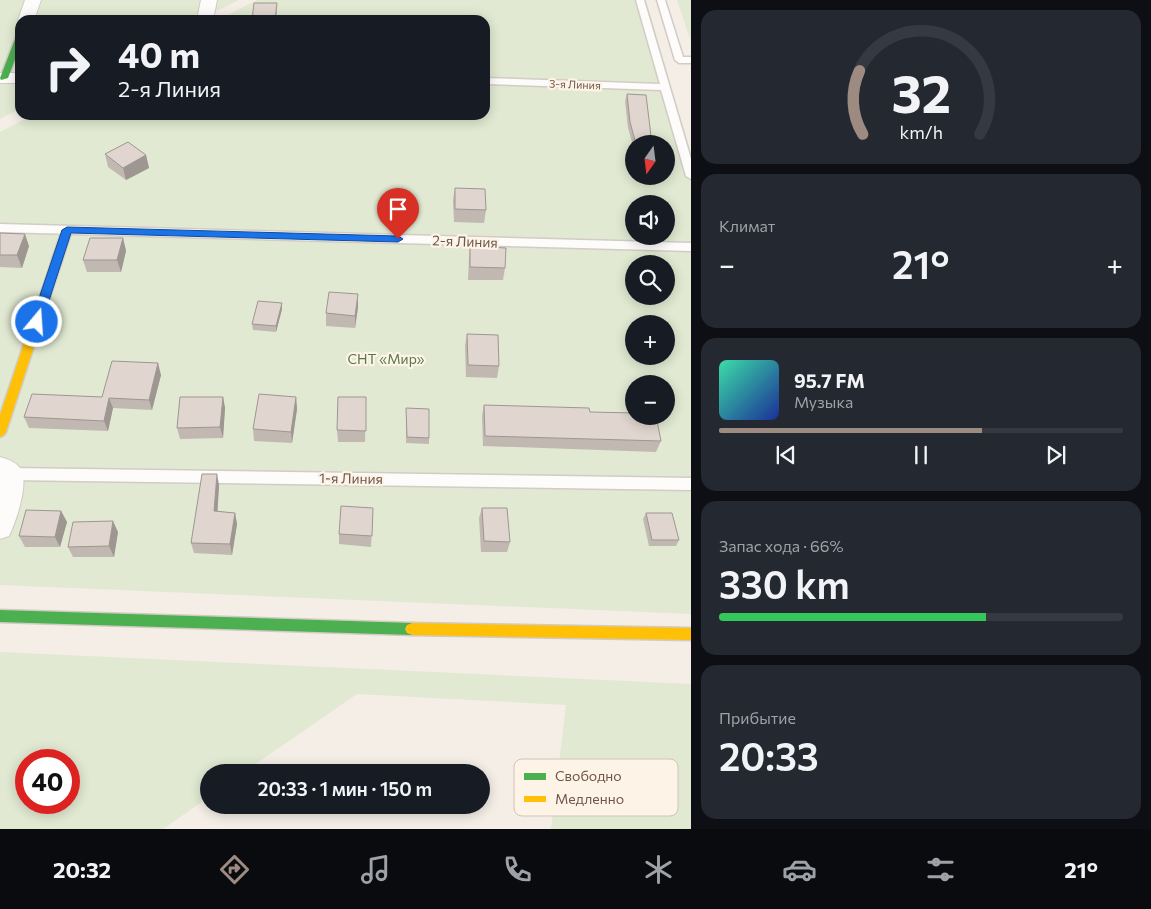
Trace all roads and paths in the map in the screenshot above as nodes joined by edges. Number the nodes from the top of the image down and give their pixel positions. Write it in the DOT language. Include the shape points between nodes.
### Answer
graph roads {
  1 [pos="34,0"];
  2 [pos="209,0"];
  3 [pos="640,0"];
  4 [pos="661,0"];
  5 [pos="28,15"];
  6 [pos="206,15"];
  7 [pos="15,54"];
  8 [pos="691,60"];
  9 [pos="8,78"];
  10 [pos="490,81"];
  11 [pos="665,87"];
  12 [pos="691,176"];
  13 [pos="0,228"];
  14 [pos="67,230"];
  15 [pos="691,247"];
  16 [pos="0,432"];
  17 [pos="5,470"];
  18 [pos="691,484"];
  19 [pos="0,528"];
  20 [pos="0,616"];
  21 [pos="691,634"];
  1 -- 5 [label="street"];
  2 -- 6 [label="street"];
  3 -- 11 [label="lane"];
  4 -- 8 [label="lane" via="679,60"];
  7 -- 9 [label="street"];
  10 -- 11 [label="lane, 3-я Линия"];
  11 -- 12 [label="lane"];
  13 -- 14 [label="lane, 2-я Линия"];
  14 -- 15 [label="lane, 2-я Линия"];
  14 -- 16 [label="street"];
  17 -- 18 [label="lane, 1-я Линия"];
  17 -- 19 [label="street" via="11,488"];
  20 -- 21 [label="street" via="489,632"];
}
